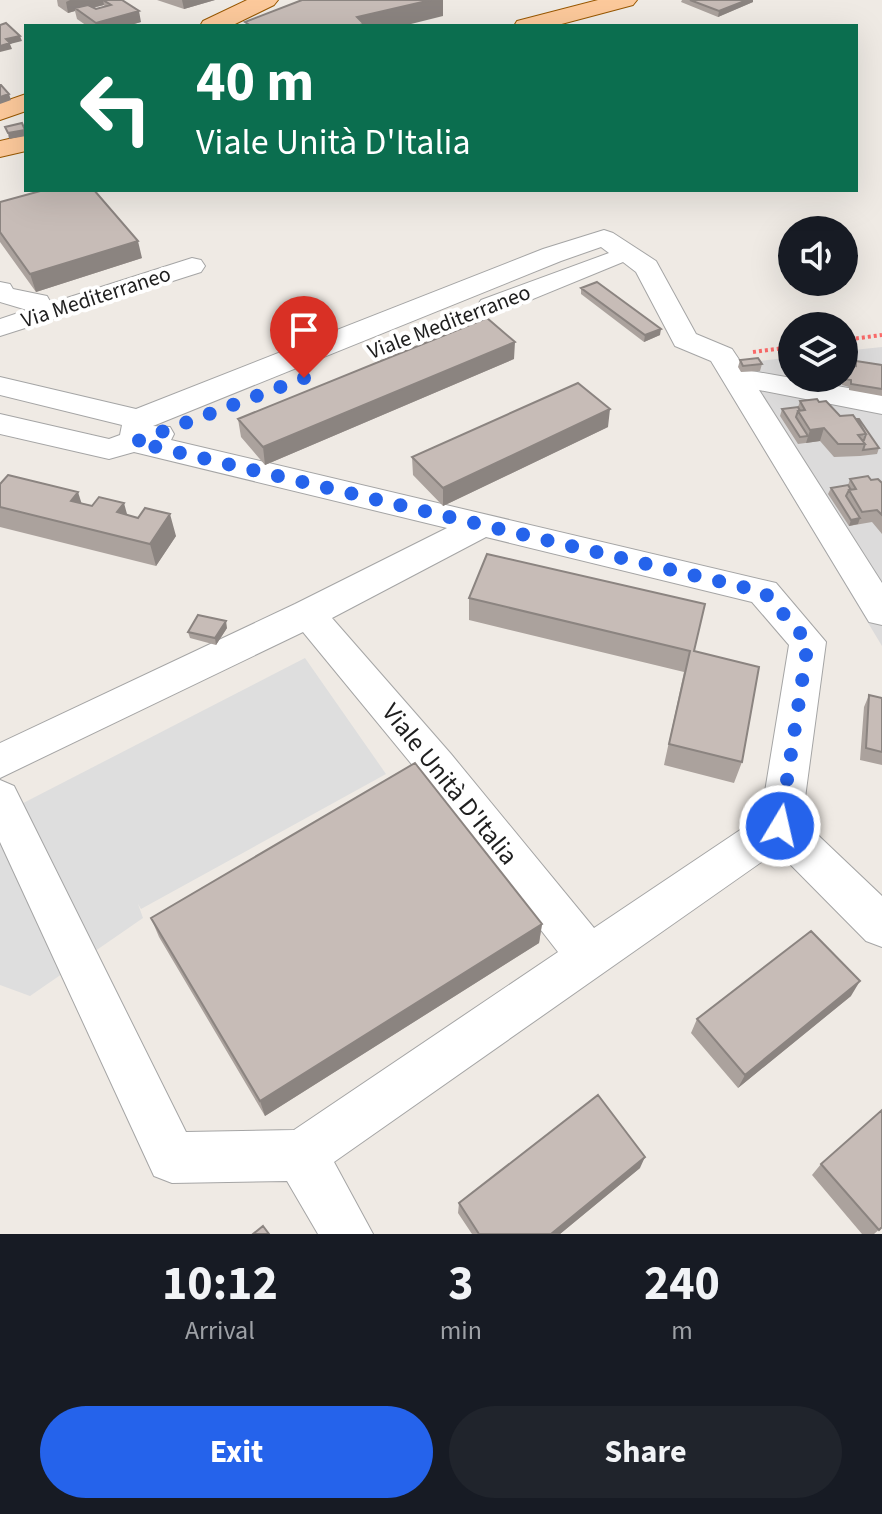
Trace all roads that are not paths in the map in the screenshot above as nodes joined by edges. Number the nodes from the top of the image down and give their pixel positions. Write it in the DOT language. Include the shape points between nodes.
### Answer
graph roads {
  1 [pos="266,0"];
  2 [pos="625,0"];
  3 [pos="217,24"];
  4 [pos="534,24"];
  5 [pos="24,103"];
  6 [pos="0,112"];
  7 [pos="24,143"];
  8 [pos="0,149"];
  9 [pos="192,266"];
  10 [pos="0,290"];
  11 [pos="43,314"];
  12 [pos="0,328"];
  13 [pos="729,366"];
  14 [pos="0,386"];
  15 [pos="875,402"];
  16 [pos="0,424"];
  17 [pos="136,430"];
  18 [pos="882,434"];
  19 [pos="484,524"];
  20 [pos="882,612"];
  21 [pos="308,614"];
  22 [pos="0,761"];
  23 [pos="0,798"];
  24 [pos="780,826"];
  25 [pos="882,926"];
  26 [pos="590,957"];
  27 [pos="301,1155"];
  28 [pos="347,1234"];
  1 -- 3 [label="main road"];
  2 -- 4 [label="main road"];
  5 -- 6 [label="main road"];
  7 -- 8 [label="main road"];
  9 -- 11 [label="street, Via Mediterraneo"];
  10 -- 11 [label="street" via="37,302"];
  11 -- 12 [label="street, Via Mediterraneo"];
  13 -- 15 [label="street, Viale Mediterraneo"];
  13 -- 17 [label="street, Viale Mediterraneo" via="685,340 647,267 622,249"];
  13 -- 20 [label="street"];
  14 -- 17 [label="street"];
  15 -- 18 [label="street"];
  16 -- 17 [label="street" via="109,449"];
  17 -- 19 [label="street"];
  19 -- 21 [label="street"];
  19 -- 24 [label="street" via="764,592 808,642"];
  21 -- 22 [label="street"];
  21 -- 26 [label="street, Viale Unità D'Italia"];
  23 -- 27 [label="street" via="172,1158"];
  24 -- 25 [label="street"];
  24 -- 26 [label="street"];
  26 -- 27 [label="street"];
  27 -- 28 [label="street"];
}
